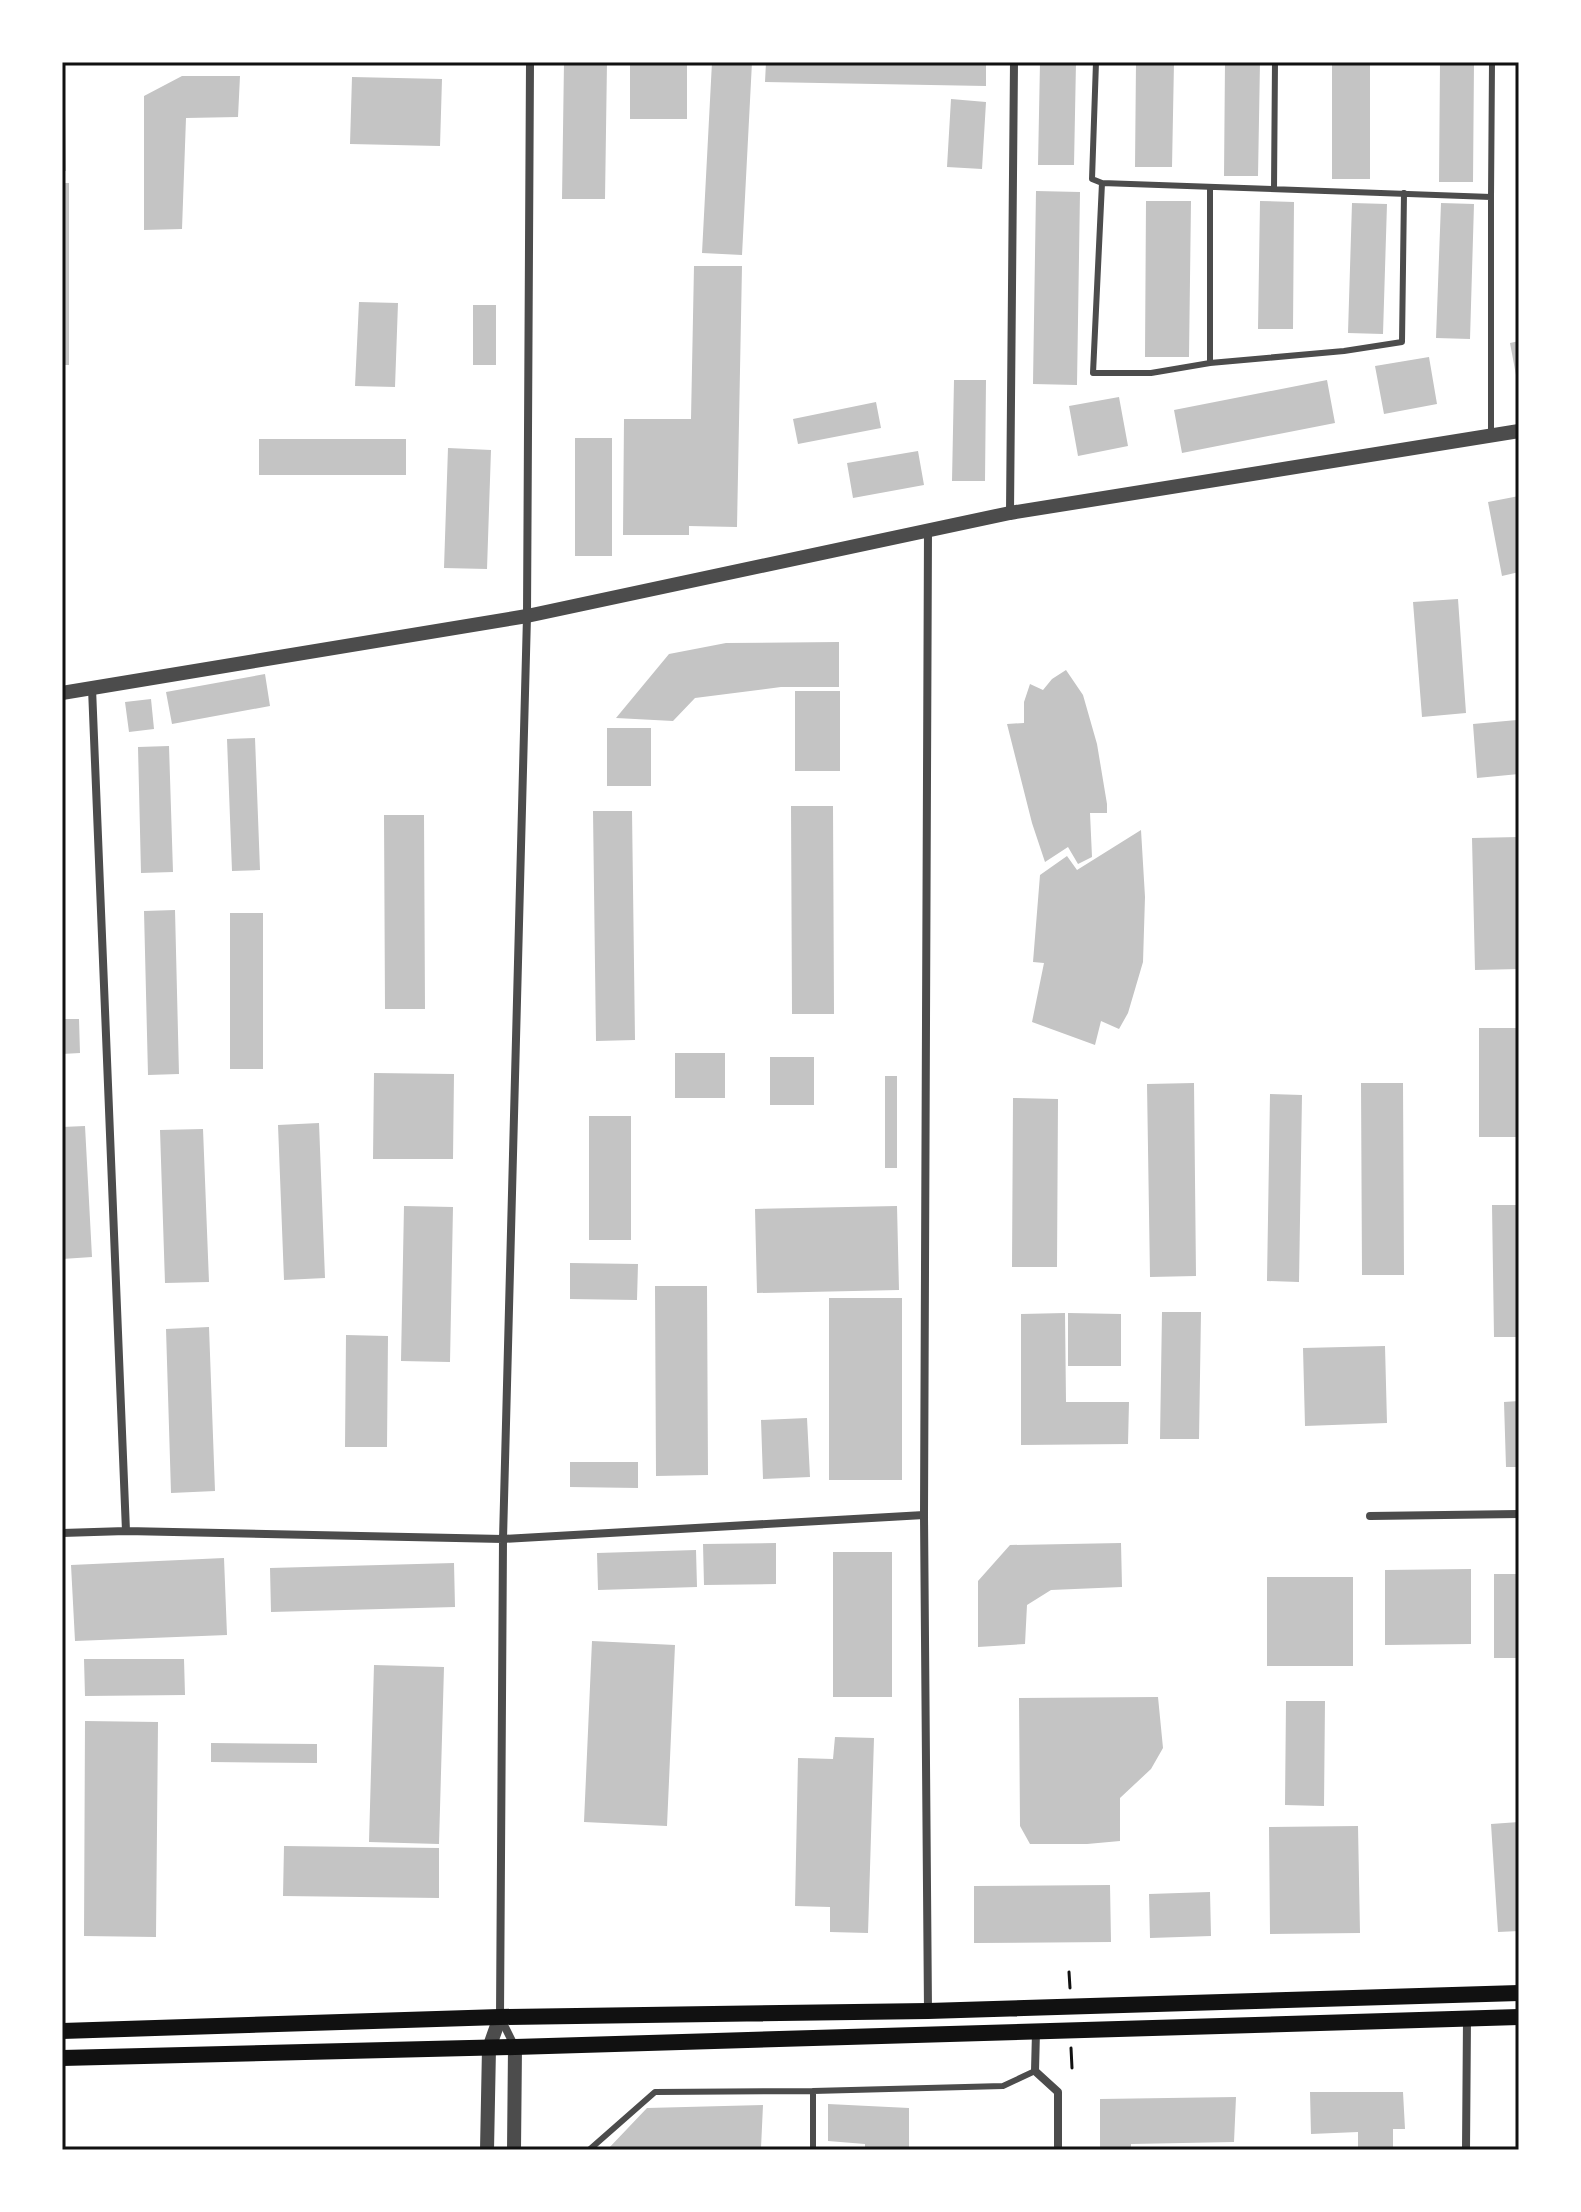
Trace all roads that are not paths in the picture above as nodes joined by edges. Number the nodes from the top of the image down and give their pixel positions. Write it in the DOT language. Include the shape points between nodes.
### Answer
graph roads {
  1 [pos="530,62"];
  2 [pos="1014,62"];
  3 [pos="1096,62"];
  4 [pos="1275,62"];
  5 [pos="1492,62"];
  6 [pos="1102,183"];
  7 [pos="1210,187"];
  8 [pos="1274,189"];
  9 [pos="1404,193"];
  10 [pos="1491,197"];
  11 [pos="1210,363"];
  12 [pos="1519,431"];
  13 [pos="1491,436"];
  14 [pos="1010,513"];
  15 [pos="928,530"];
  16 [pos="527,616"];
  17 [pos="92,688"];
  18 [pos="62,693"];
  19 [pos="1519,1514"];
  20 [pos="924,1515"];
  21 [pos="1370,1516"];
  22 [pos="126,1531"];
  23 [pos="62,1533"];
  24 [pos="503,1539"];
  25 [pos="1519,1993"];
  26 [pos="928,2011"];
  27 [pos="500,2017"];
  28 [pos="1519,2017"];
  29 [pos="1467,2018"];
  30 [pos="62,2031"];
  31 [pos="1036,2032"];
  32 [pos="515,2047"];
  33 [pos="489,2048"];
  34 [pos="62,2058"];
  35 [pos="1035,2071"];
  36 [pos="813,2091"];
  37 [pos="487,2150"];
  38 [pos="514,2150"];
  39 [pos="589,2150"];
  40 [pos="813,2150"];
  41 [pos="1058,2150"];
  42 [pos="1466,2150"];
  1 -- 16 [label="street"];
  2 -- 14 [label="street"];
  3 -- 6 [label="lane" via="1092,179"];
  4 -- 8 [label="lane"];
  5 -- 10 [label="lane"];
  6 -- 7 [label="lane"];
  6 -- 11 [label="lane" via="1093,373 1151,373"];
  7 -- 8 [label="lane"];
  7 -- 11 [label="lane"];
  8 -- 9 [label="lane"];
  9 -- 10 [label="lane"];
  9 -- 11 [label="lane" via="1402,342"];
  10 -- 13 [label="lane"];
  12 -- 13 [label="street"];
  13 -- 14 [label="street"];
  14 -- 15 [label="street"];
  15 -- 16 [label="street"];
  15 -- 20 [label="street"];
  16 -- 17 [label="street"];
  16 -- 24 [label="street"];
  17 -- 18 [label="street"];
  17 -- 22 [label="street"];
  19 -- 21 [label="street"];
  20 -- 24 [label="street"];
  20 -- 26 [label="street"];
  22 -- 23 [label="street"];
  22 -- 24 [label="street"];
  24 -- 27 [label="street"];
  25 -- 26 [label="main road"];
  26 -- 27 [label="main road"];
  27 -- 30 [label="main road"];
  27 -- 32 [label="street"];
  27 -- 33 [label="street"];
  28 -- 29 [label="main road"];
  29 -- 31 [label="main road"];
  29 -- 42 [label="street"];
  31 -- 32 [label="main road"];
  31 -- 35 [label="street"];
  32 -- 33 [label="main road"];
  32 -- 38 [label="street"];
  33 -- 34 [label="main road"];
  33 -- 37 [label="street"];
  35 -- 36 [label="lane" via="1003,2086"];
  35 -- 41 [label="street" via="1058,2092"];
  36 -- 39 [label="lane" via="655,2092"];
  36 -- 40 [label="lane"];
}
